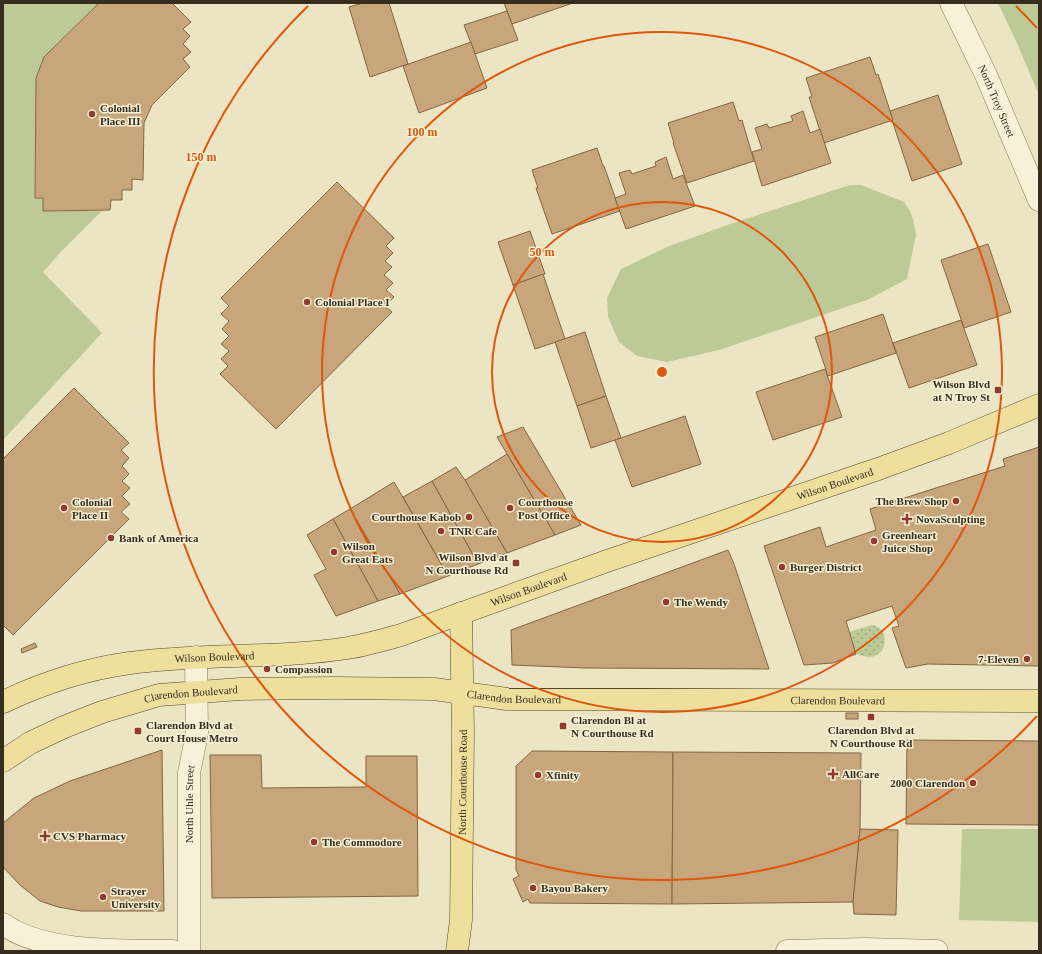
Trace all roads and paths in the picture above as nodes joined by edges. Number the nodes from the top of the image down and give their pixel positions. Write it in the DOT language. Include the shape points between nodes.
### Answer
graph roads {
  1 [pos="951,3"];
  2 [pos="1039,200"];
  3 [pos="1039,405"];
  4 [pos="461,613"];
  5 [pos="196,657"];
  6 [pos="197,692"];
  7 [pos="463,694"];
  8 [pos="1039,700"];
  9 [pos="3,702"];
  10 [pos="3,761"];
  11 [pos="3,924"];
  12 [pos="173,951"];
  13 [pos="189,951"];
  14 [pos="457,951"];
  15 [pos="787,951"];
  16 [pos="937,951"];
  1 -- 2 [label="street, North Troy Street" via="986,75"];
  3 -- 4 [label="main road, Wilson Boulevard" via="949,443 878,469"];
  4 -- 5 [label="main road, Wilson Boulevard" via="401,635 348,648"];
  4 -- 7 [label="main road, North Courthouse Road"];
  5 -- 6 [label="street, North Uhle Street"];
  5 -- 9 [label="main road, Wilson Boulevard" via="94,669 23,692"];
  6 -- 7 [label="main road, Clarendon Boulevard" via="334,688 434,689"];
  6 -- 10 [label="main road, Clarendon Boulevard" via="159,695 102,712 30,743"];
  6 -- 13 [label="street, North Uhle Street" via="197,733 189,773"];
  7 -- 8 [label="main road, Clarendon Boulevard" via="515,699"];
  7 -- 14 [label="main road, North Courthouse Road" via="462,920"];
  11 -- 12 [label="street" via="30,939 53,945 105,950"];
  15 -- 16 [label="street"];
}
